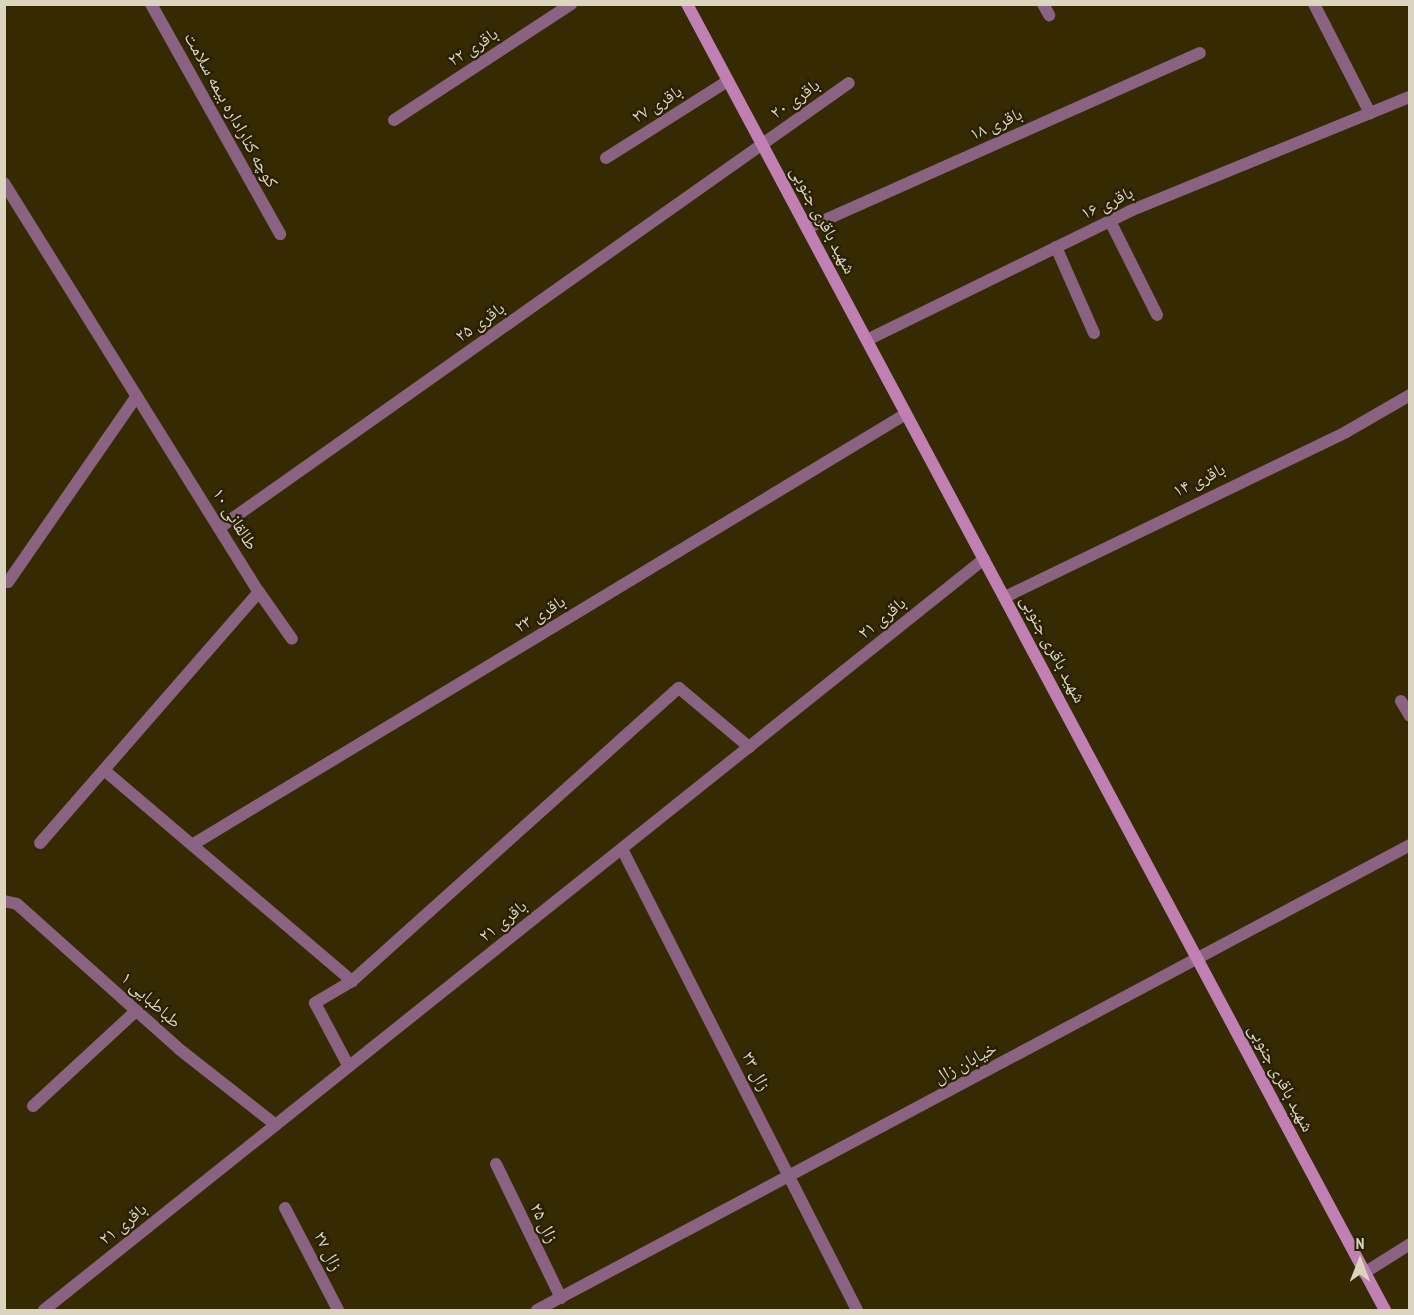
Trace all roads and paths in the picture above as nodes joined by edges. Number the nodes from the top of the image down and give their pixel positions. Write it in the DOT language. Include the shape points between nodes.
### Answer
graph roads {
  1 [pos="151,4"];
  2 [pos="571,4"];
  3 [pos="687,4"];
  4 [pos="1314,4"];
  5 [pos="1200,53"];
  6 [pos="728,81"];
  7 [pos="849,83"];
  8 [pos="1410,97"];
  9 [pos="1370,113"];
  10 [pos="394,120"];
  11 [pos="762,144"];
  12 [pos="606,158"];
  13 [pos="4,183"];
  14 [pos="1110,221"];
  15 [pos="807,228"];
  16 [pos="280,234"];
  17 [pos="1056,247"];
  18 [pos="1157,315"];
  19 [pos="1094,333"];
  20 [pos="867,340"];
  21 [pos="1410,395"];
  22 [pos="137,396"];
  23 [pos="906,414"];
  24 [pos="219,528"];
  25 [pos="984,560"];
  26 [pos="8,582"];
  27 [pos="259,592"];
  28 [pos="1005,597"];
  29 [pos="292,639"];
  30 [pos="1401,701"];
  31 [pos="1410,716"];
  32 [pos="749,747"];
  33 [pos="104,770"];
  34 [pos="40,843"];
  35 [pos="192,845"];
  36 [pos="1410,845"];
  37 [pos="622,849"];
  38 [pos="4,901"];
  39 [pos="1197,960"];
  40 [pos="352,981"];
  41 [pos="136,1011"];
  42 [pos="349,1067"];
  43 [pos="33,1106"];
  44 [pos="276,1125"];
  45 [pos="496,1164"];
  46 [pos="789,1176"];
  47 [pos="285,1208"];
  48 [pos="1410,1244"];
  49 [pos="1364,1273"];
  50 [pos="561,1298"];
  51 [pos="44,1311"];
  52 [pos="338,1311"];
  53 [pos="537,1311"];
  54 [pos="857,1311"];
  55 [pos="1385,1311"];
  1 -- 16 [label="street, کوچه کناراداره بیمه سلامت"];
  2 -- 10 [label="street, باقری ۲۲"];
  3 -- 6 [label="main road, شهید باقری جنوبی"];
  4 -- 9 [label="street"];
  5 -- 15 [label="street, باقری ۱۸"];
  6 -- 11 [label="main road, شهید باقری جنوبی"];
  6 -- 12 [label="street, باقری ۲۷"];
  7 -- 11 [label="street, باقری ۲۰"];
  8 -- 9 [label="street, باقری ۱۶"];
  9 -- 14 [label="street, باقری ۱۶"];
  11 -- 15 [label="main road, شهید باقری جنوبی"];
  11 -- 24 [label="street, باقری ۲۵"];
  13 -- 22 [label="street, طالقانی ۱۰"];
  14 -- 17 [label="street, باقری ۱۶"];
  14 -- 18 [label="street"];
  15 -- 20 [label="main road, شهید باقری جنوبی"];
  17 -- 19 [label="street"];
  17 -- 20 [label="street, باقری ۱۶"];
  20 -- 23 [label="main road, شهید باقری جنوبی"];
  21 -- 28 [label="street, باقری ۱۴" via="1346,432"];
  22 -- 24 [label="street, طالقانی ۱۰"];
  22 -- 26 [label="street"];
  23 -- 25 [label="main road, شهید باقری جنوبی"];
  23 -- 35 [label="street, باقری ۲۳"];
  24 -- 27 [label="street, طالقانی ۱۰"];
  25 -- 28 [label="main road, شهید باقری جنوبی"];
  25 -- 32 [label="street, باقری ۲۱"];
  27 -- 29 [label="street, طالقانی ۱۰"];
  27 -- 33 [label="street"];
  28 -- 39 [label="main road, شهید باقری جنوبی"];
  30 -- 31 [label="street"];
  32 -- 37 [label="street, باقری ۲۱"];
  32 -- 40 [label="street" via="679,688"];
  33 -- 34 [label="street"];
  33 -- 35 [label="street"];
  35 -- 40 [label="street"];
  36 -- 39 [label="street, خیابان زال"];
  37 -- 42 [label="street, باقری ۲۱"];
  37 -- 46 [label="street, زال ۲۳"];
  38 -- 41 [label="street, طباطبایی ۱" via="17,904"];
  39 -- 46 [label="street, خیابان زال"];
  39 -- 49 [label="main road, شهید باقری جنوبی"];
  40 -- 42 [label="street" via="315,1002"];
  41 -- 43 [label="street"];
  41 -- 44 [label="street, طباطبایی ۱"];
  42 -- 44 [label="street, باقری ۲۱"];
  44 -- 51 [label="street, باقری ۲۱"];
  45 -- 50 [label="street, زال ۲۵"];
  46 -- 50 [label="street, خیابان زال"];
  46 -- 54 [label="street, زال ۲۳"];
  47 -- 52 [label="street, زال ۲۷"];
  48 -- 49 [label="street"];
  49 -- 55 [label="main road, شهید باقری جنوبی"];
  50 -- 53 [label="street, خیابان زال"];
}
